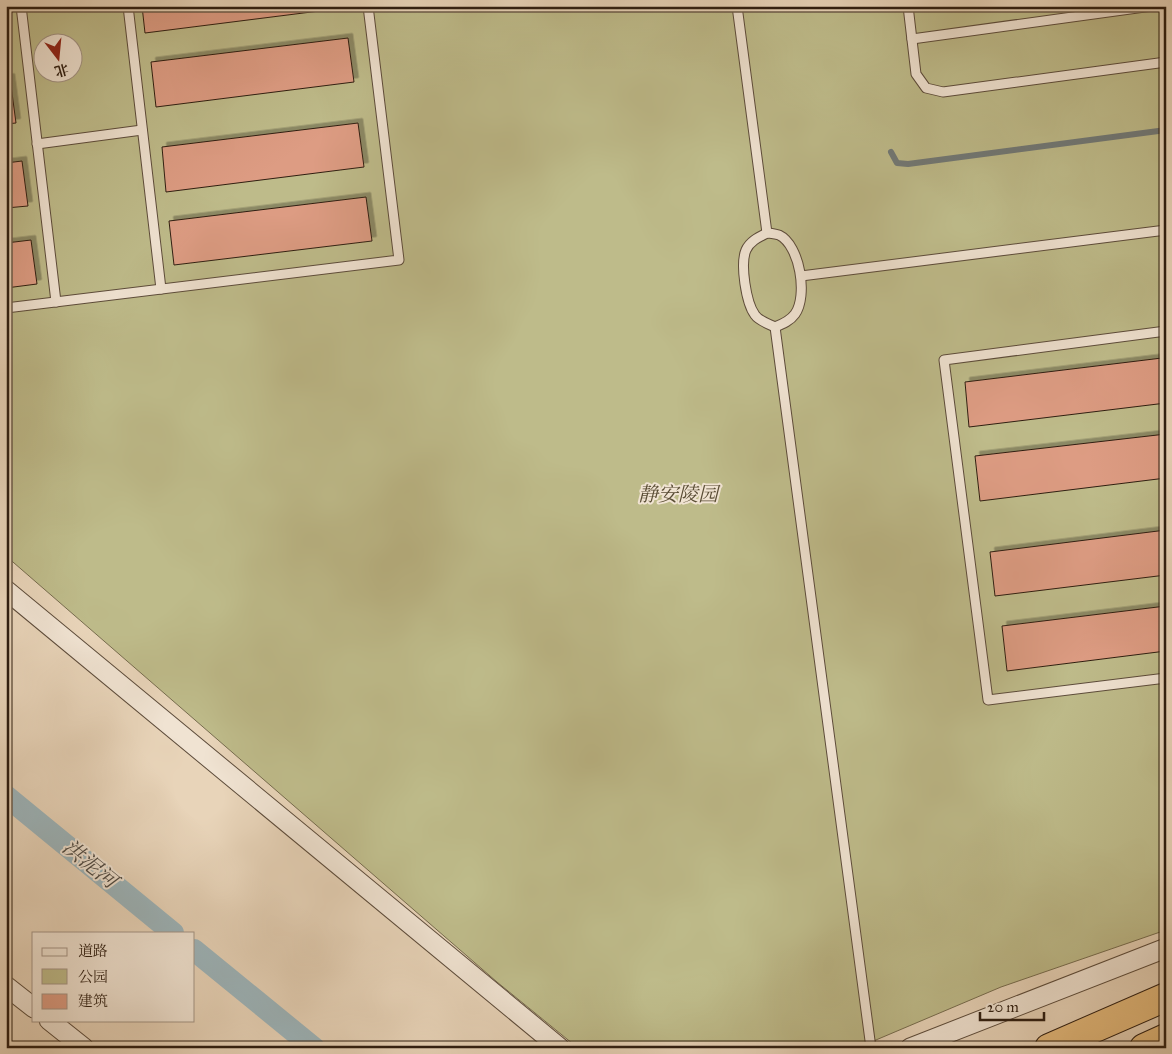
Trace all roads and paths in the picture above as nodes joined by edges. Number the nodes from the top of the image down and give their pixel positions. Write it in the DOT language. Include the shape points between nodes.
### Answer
graph roads {
  1 [pos="21,6"];
  2 [pos="128,6"];
  3 [pos="368,6"];
  4 [pos="737,6"];
  5 [pos="908,6"];
  6 [pos="1152,6"];
  7 [pos="912,39"];
  8 [pos="1166,62"];
  9 [pos="142,130"];
  10 [pos="37,144"];
  11 [pos="1166,230"];
  12 [pos="767,233"];
  13 [pos="801,276"];
  14 [pos="161,289"];
  15 [pos="56,302"];
  16 [pos="6,308"];
  17 [pos="775,327"];
  18 [pos="1166,331"];
  19 [pos="6,590"];
  20 [pos="1166,678"];
  21 [pos="1166,948"];
  22 [pos="6,986"];
  23 [pos="1166,997"];
  24 [pos="32,1006"];
  25 [pos="52,1022"];
  26 [pos="1166,1038"];
  27 [pos="84,1048"];
  28 [pos="560,1048"];
  29 [pos="871,1048"];
  30 [pos="910,1048"];
  31 [pos="1049,1048"];
  32 [pos="1144,1048"];
  1 -- 10 [label="lane"];
  2 -- 9 [label="lane"];
  3 -- 14 [label="lane" via="399,260"];
  4 -- 12 [label="lane"];
  5 -- 7 [label="lane"];
  6 -- 7 [label="lane"];
  7 -- 8 [label="lane" via="916,74 926,88 943,92"];
  9 -- 10 [label="lane"];
  9 -- 14 [label="lane"];
  10 -- 15 [label="lane"];
  11 -- 13 [label="lane"];
  12 -- 13 [label="lane" via="779,235 790,245"];
  12 -- 17 [label="lane" via="754,240 746,250 743,262 755,316"];
  13 -- 17 [label="lane" via="796,314"];
  14 -- 15 [label="lane"];
  15 -- 16 [label="lane"];
  17 -- 29 [label="lane"];
  18 -- 20 [label="lane" via="944,360 988,700"];
  19 -- 28 [label="street"];
  21 -- 30 [label="street"];
  22 -- 24 [label="street"];
  23 -- 31 [label="highway"];
  25 -- 27 [label="street"];
  26 -- 32 [label="highway"];
}
